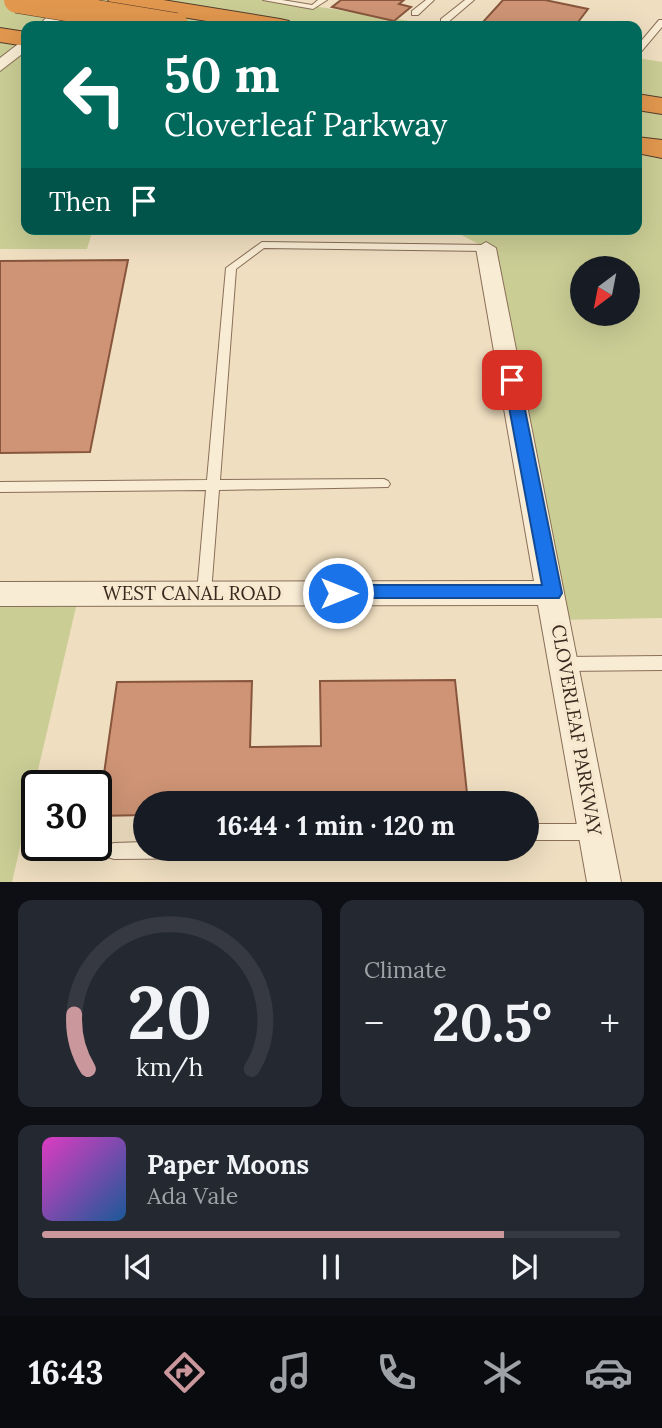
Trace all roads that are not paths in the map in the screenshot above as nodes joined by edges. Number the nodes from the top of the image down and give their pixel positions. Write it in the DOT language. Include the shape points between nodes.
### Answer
graph roads {
  1 [pos="17,0"];
  2 [pos="74,0"];
  3 [pos="120,0"];
  4 [pos="267,0"];
  5 [pos="323,0"];
  6 [pos="430,0"];
  7 [pos="470,0"];
  8 [pos="0,11"];
  9 [pos="415,13"];
  10 [pos="51,21"];
  11 [pos="60,21"];
  12 [pos="145,21"];
  13 [pos="249,21"];
  14 [pos="445,21"];
  15 [pos="662,22"];
  16 [pos="0,35"];
  17 [pos="21,40"];
  18 [pos="642,45"];
  19 [pos="21,46"];
  20 [pos="0,66"];
  21 [pos="642,86"];
  22 [pos="662,89"];
  23 [pos="642,103"];
  24 [pos="662,106"];
  25 [pos="642,121"];
  26 [pos="662,124"];
  27 [pos="642,146"];
  28 [pos="662,149"];
  29 [pos="486,248"];
  30 [pos="384,484"];
  31 [pos="213,486"];
  32 [pos="0,487"];
  33 [pos="204,593"];
  34 [pos="552,593"];
  35 [pos="0,594"];
  36 [pos="662,663"];
  37 [pos="564,664"];
  38 [pos="539,832"];
  39 [pos="595,832"];
  40 [pos="114,851"];
  41 [pos="133,851"];
  42 [pos="604,882"];
  1 -- 12 [label="highway, bridge"];
  2 -- 10 [label="street"];
  3 -- 13 [label="highway"];
  4 -- 5 [label="lane" via="313,7"];
  6 -- 9 [label="lane"];
  7 -- 14 [label="lane"];
  8 -- 11 [label="highway"];
  15 -- 18 [label="lane"];
  16 -- 17 [label="highway"];
  19 -- 20 [label="street"];
  21 -- 22 [label="highway"];
  23 -- 24 [label="highway"];
  25 -- 26 [label="highway"];
  27 -- 28 [label="highway"];
  29 -- 31 [label="lane" via="262,245 231,268"];
  29 -- 34 [label="street, CLOVERLEAF PARKWAY"];
  30 -- 31 [label="lane"];
  31 -- 32 [label="lane"];
  31 -- 33 [label="lane"];
  33 -- 34 [label="street, WEST CANAL ROAD"];
  33 -- 35 [label="street, WEST CANAL ROAD"];
  34 -- 37 [label="street, CLOVERLEAF PARKWAY"];
  36 -- 37 [label="lane"];
  37 -- 39 [label="street, CLOVERLEAF PARKWAY"];
  38 -- 39 [label="lane"];
  39 -- 42 [label="street, CLOVERLEAF PARKWAY"];
  40 -- 41 [label="lane"];
}
